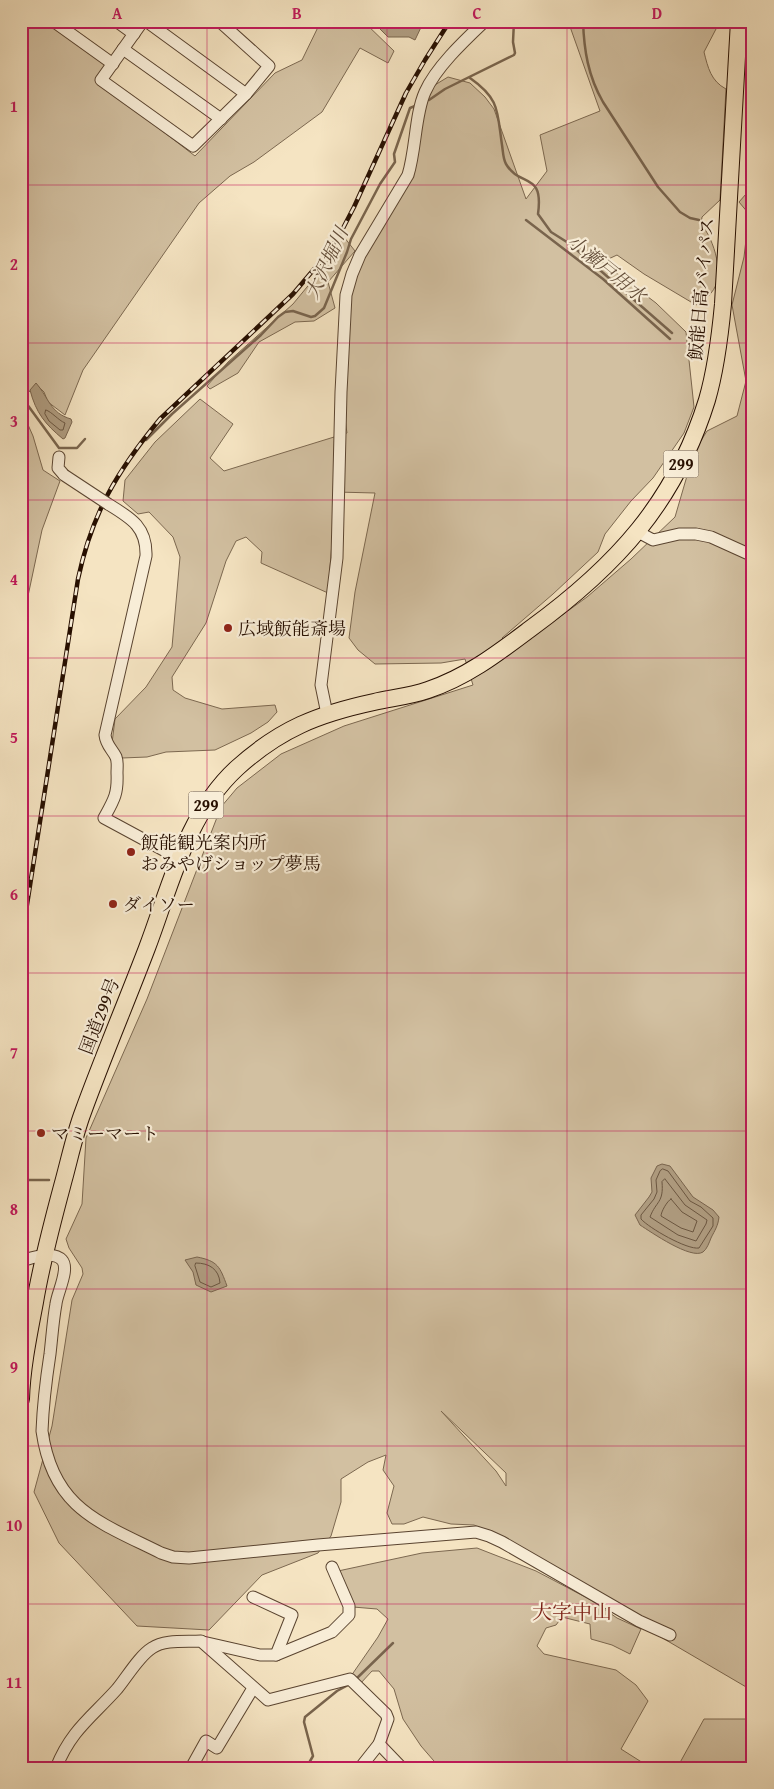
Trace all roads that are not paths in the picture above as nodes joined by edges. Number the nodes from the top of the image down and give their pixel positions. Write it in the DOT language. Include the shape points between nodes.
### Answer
graph roads {
  1 [pos="54,21"];
  2 [pos="116,21"];
  3 [pos="145,21"];
  4 [pos="219,21"];
  5 [pos="485,21"];
  6 [pos="739,21"];
  7 [pos="134,34"];
  8 [pos="123,50"];
  9 [pos="113,64"];
  10 [pos="246,94"];
  11 [pos="221,119"];
  12 [pos="59,457"];
  13 [pos="638,532"];
  14 [pos="753,556"];
  15 [pos="326,714"];
  16 [pos="180,859"];
  17 [pos="44,1256"];
  18 [pos="21,1260"];
  19 [pos="21,1399"];
  20 [pos="332,1567"];
  21 [pos="253,1596"];
  22 [pos="670,1635"];
  23 [pos="201,1641"];
  24 [pos="276,1655"];
  25 [pos="253,1688"];
  26 [pos="379,1744"];
  27 [pos="56,1768"];
  28 [pos="191,1768"];
  29 [pos="360,1768"];
  30 [pos="402,1768"];
  1 -- 9 [label="street"];
  2 -- 7 [label="street"];
  3 -- 7 [label="street"];
  3 -- 10 [label="street"];
  4 -- 10 [label="street" via="268,66"];
  5 -- 15 [label="street" via="440,68 425,92 408,175 360,255 346,294 337,558 321,685"];
  6 -- 13 [label="highway, 飯能日高バイパス / 299" via="723,304 715,363 694,435 668,488"];
  7 -- 8 [label="street"];
  8 -- 9 [label="street"];
  8 -- 11 [label="street"];
  9 -- 11 [label="street" via="101,80 194,146"];
  10 -- 11 [label="street"];
  12 -- 16 [label="street, bridge" via="58,468 64,475 124,514 140,528 145,538 146,556 105,736 116,758 118,788 104,818"];
  13 -- 14 [label="street" via="653,540 679,534 711,537"];
  13 -- 15 [label="highway, 飯能日高バイパス / 299" via="598,574 567,600 466,674 429,690"];
  15 -- 16 [label="highway, 国道299号 / 299" via="281,734 236,769 197,818"];
  16 -- 17 [label="highway, 国道299号 / 299" via="82,1114"];
  17 -- 18 [label="street"];
  17 -- 19 [label="highway, 国道299号 / 299" via="28,1336"];
  17 -- 22 [label="street" via="60,1258 65,1268 56,1304 42,1431 44,1447 61,1486 93,1518 162,1553 190,1558 476,1532 489,1536 639,1621"];
  20 -- 24 [label="street" via="349,1606 349,1615 332,1632"];
  21 -- 24 [label="street" via="292,1615"];
  23 -- 24 [label="street" via="260,1655"];
  23 -- 25 [label="street"];
  23 -- 27 [label="street" via="167,1642 153,1647 76,1732"];
  25 -- 26 [label="street" via="268,1700 350,1680 386,1714 388,1719"];
  25 -- 28 [label="street" via="217,1748 206,1741"];
  26 -- 29 [label="street"];
  26 -- 30 [label="street"];
}
